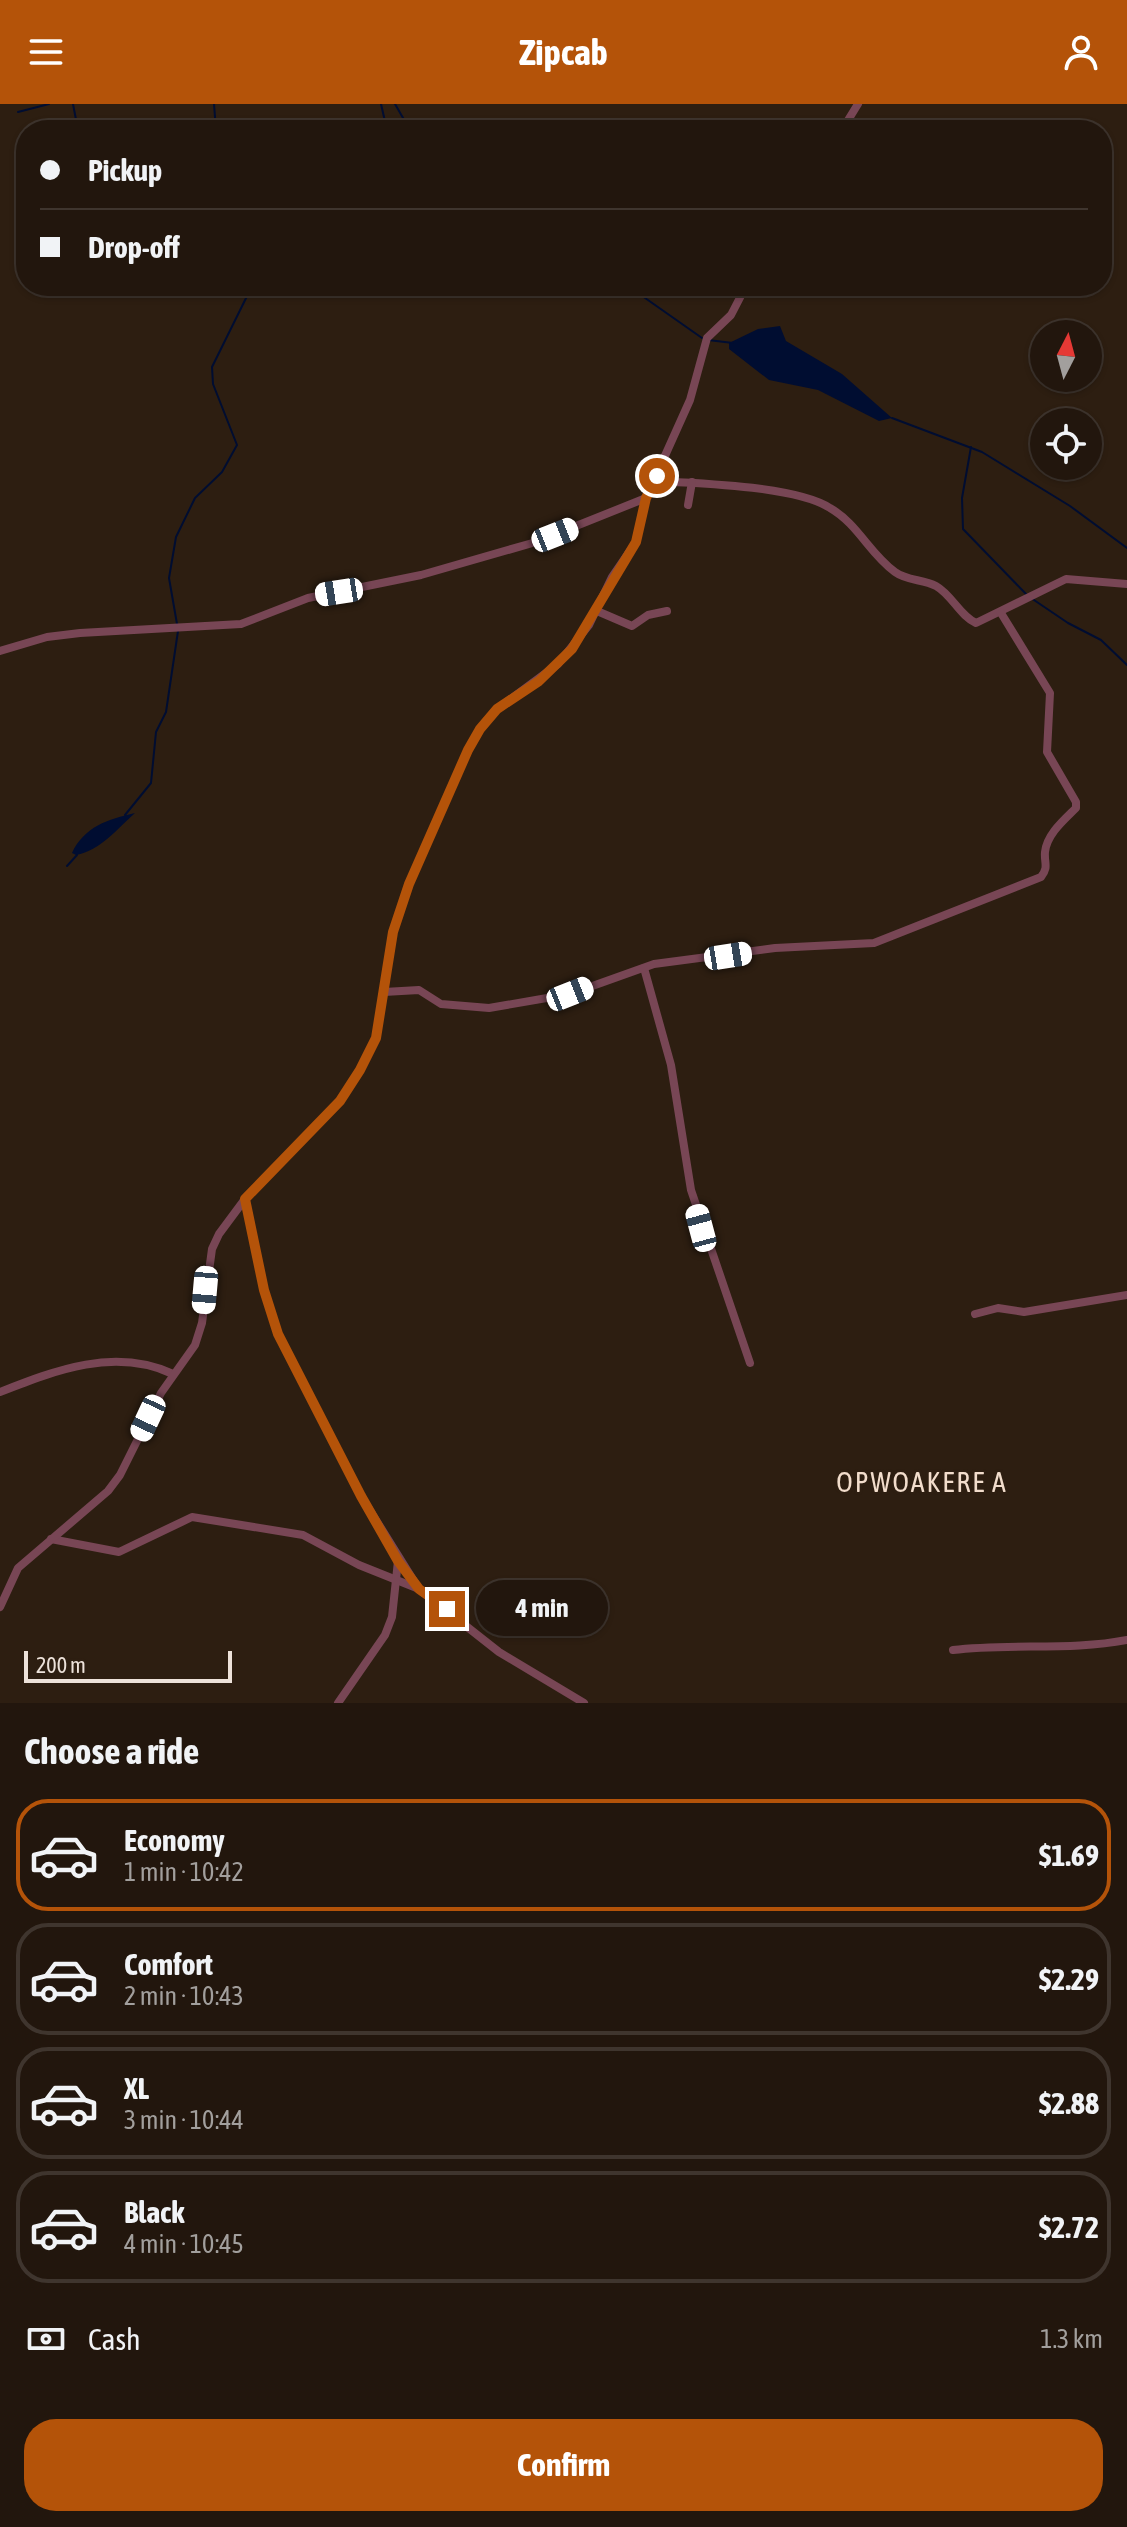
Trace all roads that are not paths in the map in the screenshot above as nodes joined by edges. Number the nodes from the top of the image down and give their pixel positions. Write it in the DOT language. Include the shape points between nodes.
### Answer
graph roads {
  1 [pos="741,296"];
  2 [pos="655,481"];
  3 [pos="692,482"];
  4 [pos="646,498"];
  5 [pos="688,505"];
  6 [pos="1127,584"];
  7 [pos="597,611"];
  8 [pos="667,611"];
  9 [pos="1001,613"];
  10 [pos="0,651"];
  11 [pos="644,968"];
  12 [pos="384,992"];
  13 [pos="245,1199"];
  14 [pos="1127,1295"];
  15 [pos="975,1314"];
  16 [pos="750,1363"];
  17 [pos="173,1374"];
  18 [pos="0,1392"];
  19 [pos="51,1539"];
  20 [pos="398,1561"];
  21 [pos="394,1579"];
  22 [pos="419,1589"];
  23 [pos="0,1607"];
  24 [pos="1127,1640"];
  25 [pos="953,1650"];
  26 [pos="338,1703"];
  27 [pos="584,1703"];
  1 -- 2 [label="street" via="731,315 707,338 690,400"];
  2 -- 3 [label="street"];
  2 -- 4 [label="street"];
  3 -- 5 [label="street"];
  3 -- 9 [label="street" via="791,495 829,506 855,526 867,547 899,575 937,587 971,621"];
  4 -- 7 [label="street" via="636,542"];
  4 -- 10 [label="street" via="536,542 421,575 308,598 241,624 80,633"];
  6 -- 9 [label="street" via="1066,579"];
  7 -- 8 [label="street" via="632,626"];
  7 -- 12 [label="street" via="558,664 497,709 480,729 409,884 393,932"];
  9 -- 11 [label="street" via="1050,693 1047,752 1076,802 1053,832 1041,877 874,943 775,948"];
  11 -- 12 [label="street" via="570,994 489,1008 441,1004 419,990"];
  11 -- 16 [label="street" via="671,1065 694,1203"];
  12 -- 13 [label="street" via="376,1038 340,1101"];
  13 -- 17 [label="street" via="212,1249 195,1345"];
  13 -- 20 [label="street" via="278,1334"];
  14 -- 15 [label="street" via="1024,1312 998,1308"];
  17 -- 18 [label="street" via="151,1364 104,1362 59,1369"];
  17 -- 19 [label="street" via="120,1475"];
  19 -- 21 [label="street" via="119,1552 171,1525 207,1517 303,1535"];
  19 -- 23 [label="street" via="18,1568"];
  20 -- 21 [label="street"];
  20 -- 22 [label="street"];
  21 -- 22 [label="street"];
  21 -- 26 [label="street" via="394,1606 385,1635"];
  22 -- 27 [label="street" via="499,1652"];
  24 -- 25 [label="street"];
}
